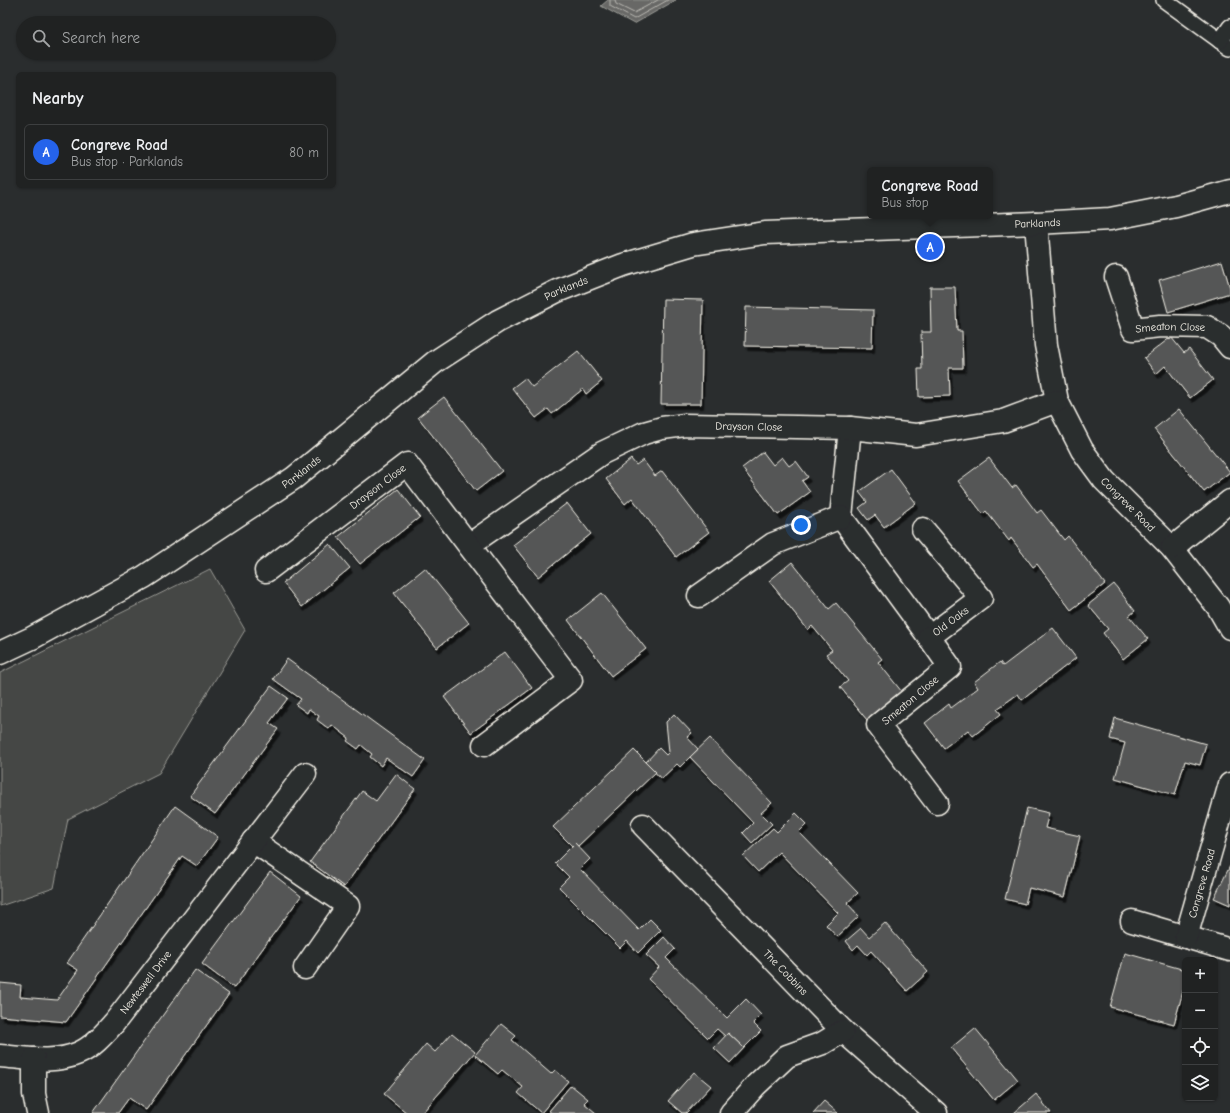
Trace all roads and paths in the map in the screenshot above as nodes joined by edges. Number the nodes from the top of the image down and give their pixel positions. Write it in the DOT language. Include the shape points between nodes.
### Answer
graph roads {
  1 [pos="1164,0"];
  2 [pos="1230,27"];
  3 [pos="1225,45"];
  4 [pos="1230,191"];
  5 [pos="1036,223"];
  6 [pos="1116,277"];
  7 [pos="1230,347"];
  8 [pos="1057,401"];
  9 [pos="850,428"];
  10 [pos="1230,501"];
  11 [pos="841,517"];
  12 [pos="923,529"];
  13 [pos="469,545"];
  14 [pos="1172,548"];
  15 [pos="266,571"];
  16 [pos="699,596"];
  17 [pos="1230,628"];
  18 [pos="929,637"];
  19 [pos="0,653"];
  20 [pos="484,745"];
  21 [pos="306,774"];
  22 [pos="1230,784"];
  23 [pos="937,803"];
  24 [pos="642,825"];
  25 [pos="253,841"];
  26 [pos="1132,921"];
  27 [pos="1186,936"];
  28 [pos="1230,950"];
  29 [pos="305,968"];
  30 [pos="843,1031"];
  31 [pos="0,1056"];
  32 [pos="34,1059"];
  33 [pos="38,1113"];
  34 [pos="731,1113"];
  35 [pos="936,1113"];
  1 -- 3 [label="lane"];
  2 -- 3 [label="lane"];
  4 -- 5 [label="street, Parklands" via="1176,206 1110,219"];
  5 -- 8 [label="street, Congreve Road" via="1046,345"];
  5 -- 19 [label="street, Parklands" via="765,233 693,244 623,265 557,291 498,321 435,362 294,478 144,577"];
  6 -- 7 [label="street, Smeaton Close" via="1133,329 1207,326 1222,336"];
  8 -- 9 [label="street, Drayson Close" via="1003,421 916,435"];
  8 -- 14 [label="street, Congreve Road" via="1082,450 1104,480"];
  9 -- 11 [label="street"];
  9 -- 13 [label="street, Drayson Close" via="685,425 644,433 602,453"];
  10 -- 14 [label="street"];
  11 -- 16 [label="street" via="773,544"];
  11 -- 18 [label="street, Old Oaks"];
  12 -- 18 [label="street, Old Oaks" via="981,598"];
  13 -- 15 [label="street, Drayson Close" via="408,464"];
  13 -- 20 [label="street, Drayson Close" via="571,680"];
  14 -- 17 [label="street, Congreve Road" via="1218,607"];
  18 -- 23 [label="street, Smeaton Close" via="950,667 878,725"];
  21 -- 25 [label="street, Newteswell Drive"];
  22 -- 27 [label="street, Congreve Road"];
  24 -- 30 [label="street, The Cobbins"];
  25 -- 29 [label="street" via="348,906"];
  25 -- 32 [label="street, Newteswell Drive" via="114,1023 99,1039 79,1053 55,1060"];
  26 -- 27 [label="street"];
  27 -- 28 [label="street"];
  30 -- 34 [label="street" via="788,1056 756,1085"];
  30 -- 35 [label="street, The Cobbins"];
  31 -- 32 [label="street, Newteswell Drive"];
  32 -- 33 [label="street" via="34,1094"];
}
